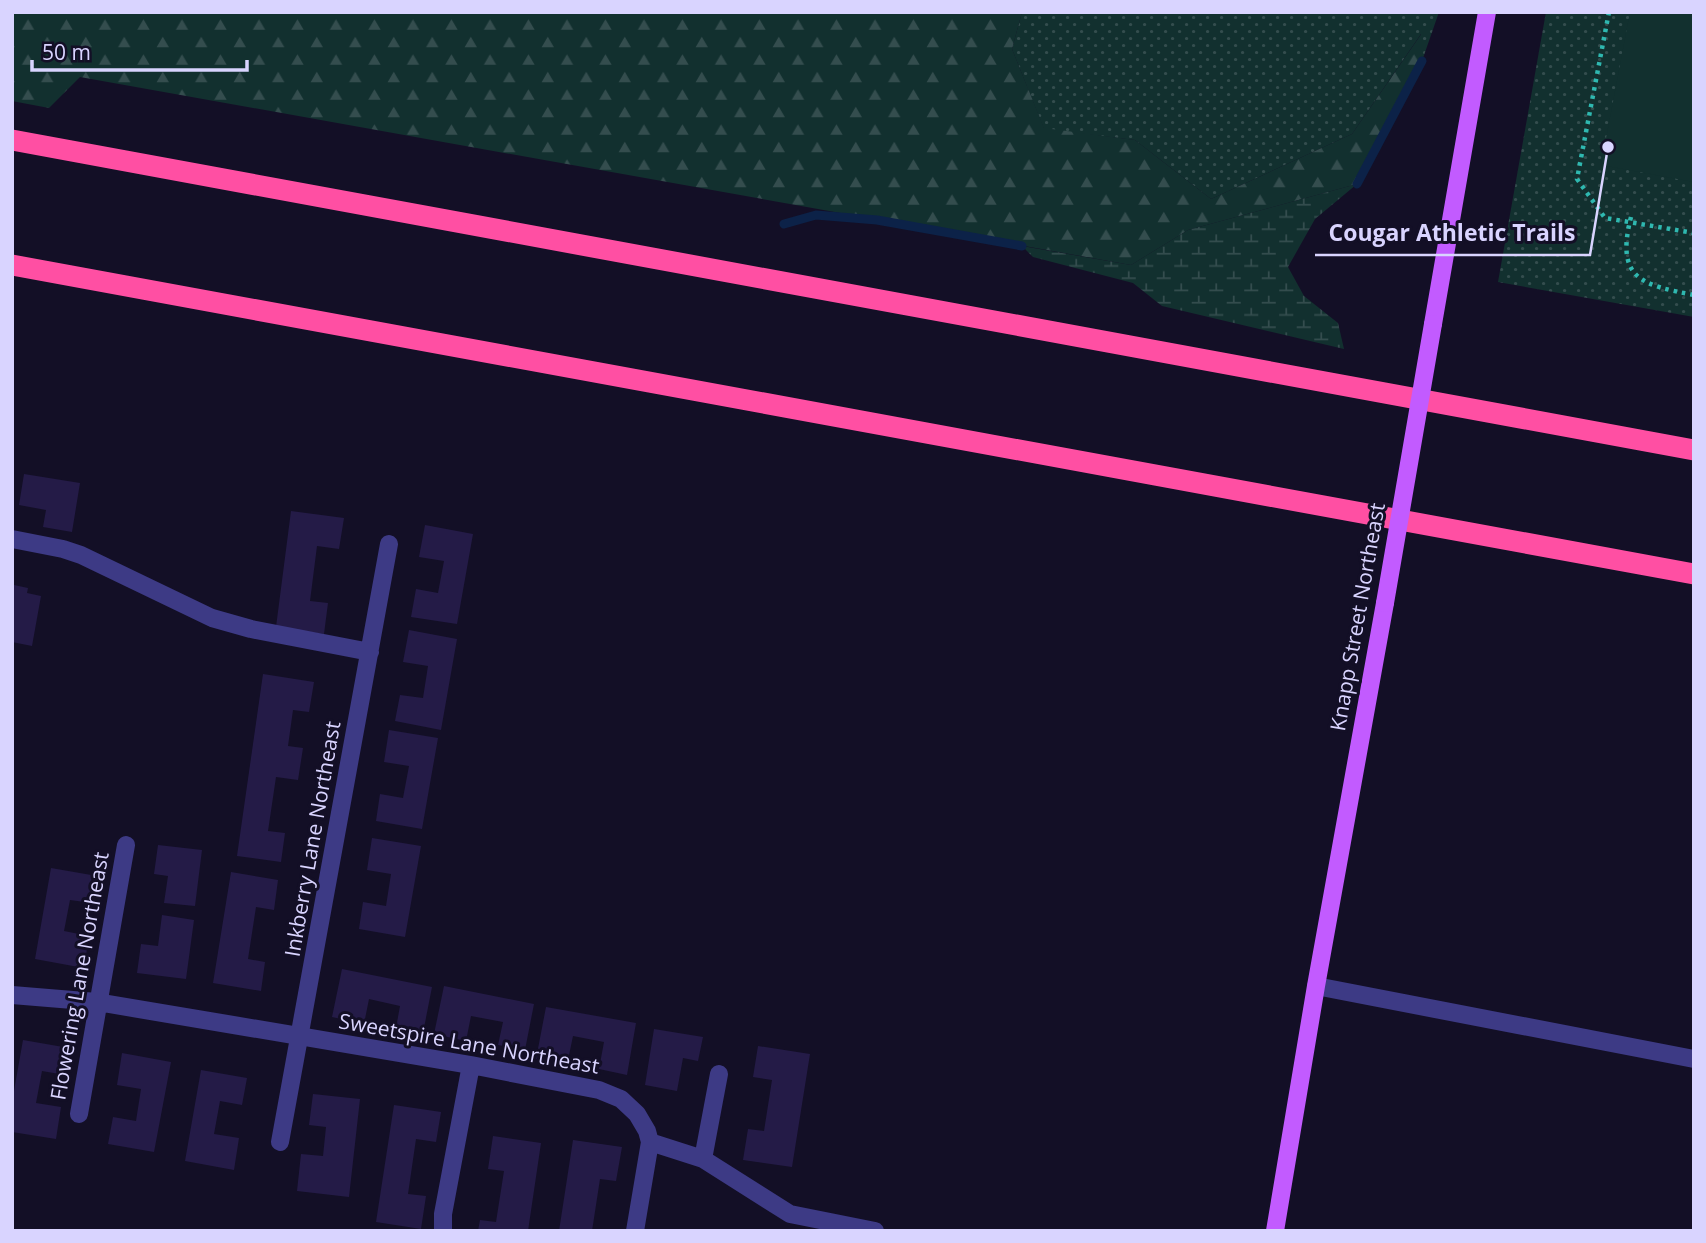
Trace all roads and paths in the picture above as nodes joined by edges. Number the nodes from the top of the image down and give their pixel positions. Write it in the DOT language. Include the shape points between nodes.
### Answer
graph roads {
  1 [pos="1487,12"];
  2 [pos="1609,12"];
  3 [pos="12,140"];
  4 [pos="1631,220"];
  5 [pos="1694,233"];
  6 [pos="12,265"];
  7 [pos="1694,295"];
  8 [pos="1694,450"];
  9 [pos="12,539"];
  10 [pos="389,544"];
  11 [pos="1694,574"];
  12 [pos="370,652"];
  13 [pos="127,845"];
  14 [pos="1315,986"];
  15 [pos="12,995"];
  16 [pos="97,1002"];
  17 [pos="300,1036"];
  18 [pos="1694,1059"];
  19 [pos="471,1065"];
  20 [pos="719,1074"];
  21 [pos="79,1114"];
  22 [pos="280,1142"];
  23 [pos="650,1142"];
  24 [pos="703,1159"];
  25 [pos="443,1231"];
  26 [pos="635,1231"];
  27 [pos="874,1231"];
  28 [pos="1275,1231"];
  1 -- 14 [label="main road, Knapp Street Northeast, bridge"];
  2 -- 4 [label="path" via="1577,179 1605,218"];
  3 -- 8 [label="highway"];
  4 -- 5 [label="path"];
  4 -- 7 [label="path" via="1627,255 1637,277 1651,286"];
  6 -- 11 [label="highway"];
  9 -- 12 [label="street" via="80,555 229,623"];
  10 -- 12 [label="street, Inkberry Lane Northeast"];
  12 -- 17 [label="street, Inkberry Lane Northeast"];
  13 -- 16 [label="street, Flowering Lane Northeast"];
  14 -- 18 [label="street"];
  14 -- 28 [label="main road, Knapp Street Northeast"];
  15 -- 16 [label="street, Sweetspire Lane Northeast"];
  16 -- 17 [label="street, Sweetspire Lane Northeast"];
  16 -- 21 [label="street, Flowering Lane Northeast"];
  17 -- 19 [label="street, Sweetspire Lane Northeast"];
  17 -- 22 [label="street, Inkberry Lane Northeast"];
  19 -- 23 [label="street, Sweetspire Lane Northeast" via="611,1094 637,1114"];
  19 -- 25 [label="street"];
  20 -- 24 [label="street"];
  23 -- 24 [label="street"];
  23 -- 26 [label="street"];
  24 -- 27 [label="street" via="790,1214"];
}
